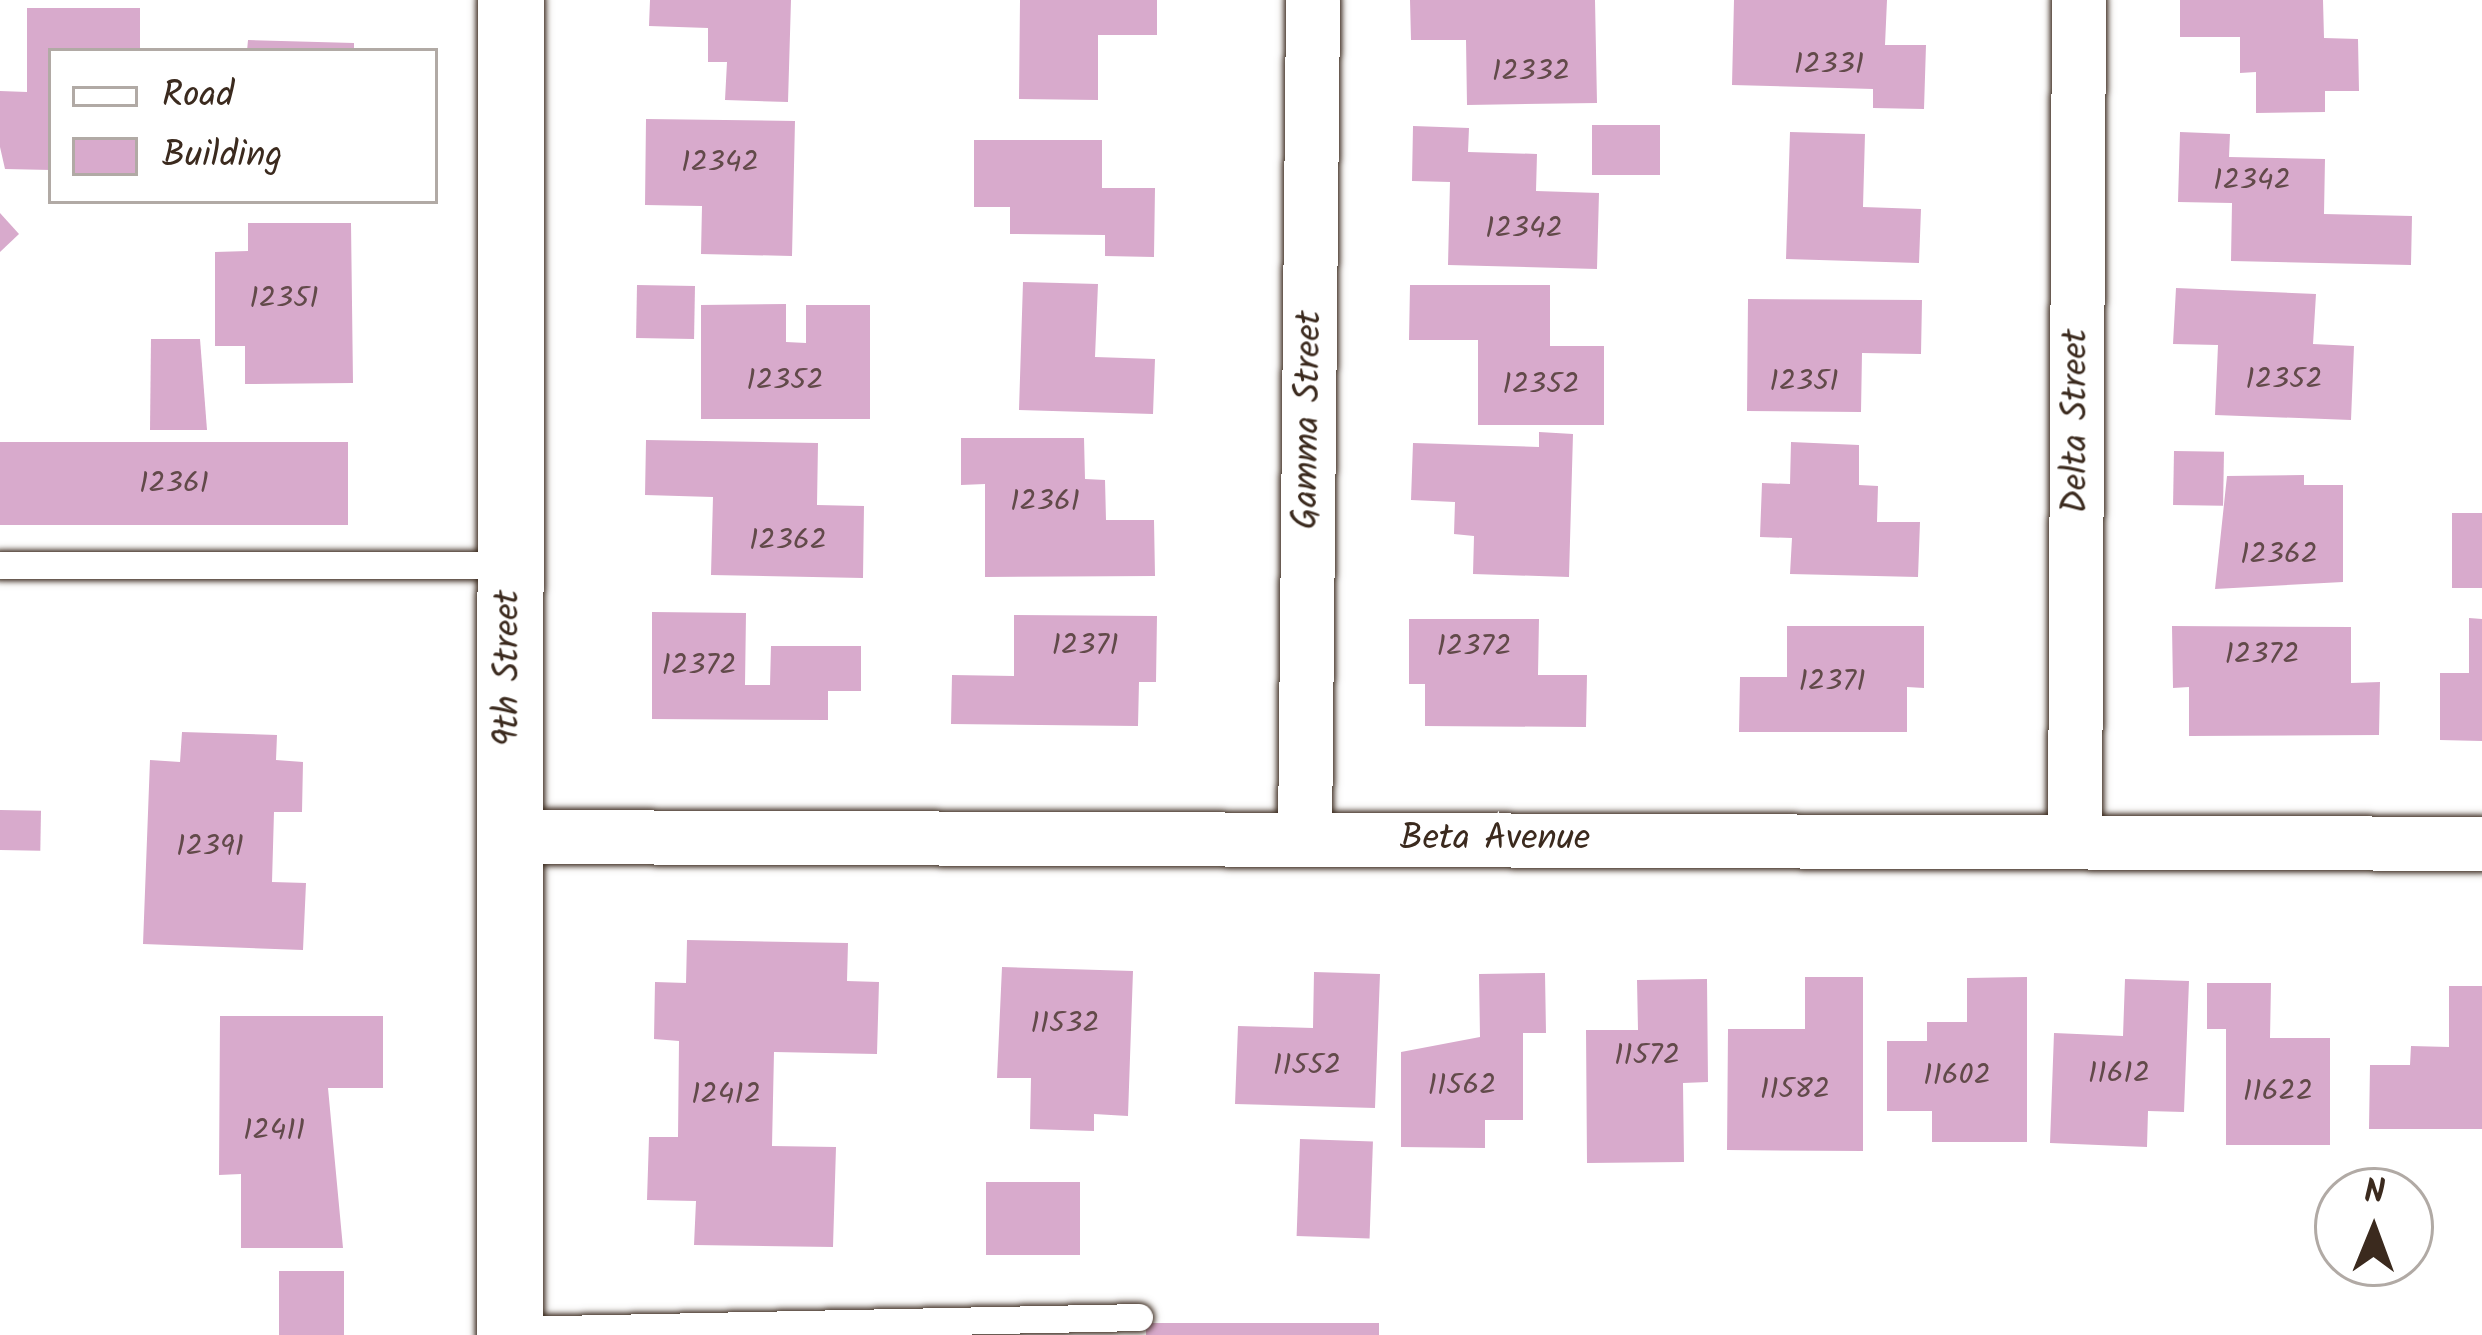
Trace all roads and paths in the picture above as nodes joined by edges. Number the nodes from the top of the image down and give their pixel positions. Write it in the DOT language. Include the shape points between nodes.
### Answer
graph roads {
  1 [pos="511,0"];
  2 [pos="1313,0"];
  3 [pos="2079,0"];
  4 [pos="0,565"];
  5 [pos="509,565"];
  6 [pos="508,836"];
  7 [pos="1305,840"];
  8 [pos="2075,841"];
  9 [pos="2482,844"];
  10 [pos="1139,1317"];
  11 [pos="510,1332"];
  1 -- 5 [label="street, 9th Street"];
  2 -- 7 [label="street, Gamma Street"];
  3 -- 8 [label="street, Delta Street"];
  4 -- 5 [label="lane"];
  5 -- 6 [label="street, 9th Street"];
  6 -- 7 [label="street, Beta Avenue"];
  6 -- 11 [label="street, 9th Street"];
  7 -- 8 [label="street, Beta Avenue"];
  8 -- 9 [label="street, Beta Avenue"];
  10 -- 11 [label="lane"];
}
